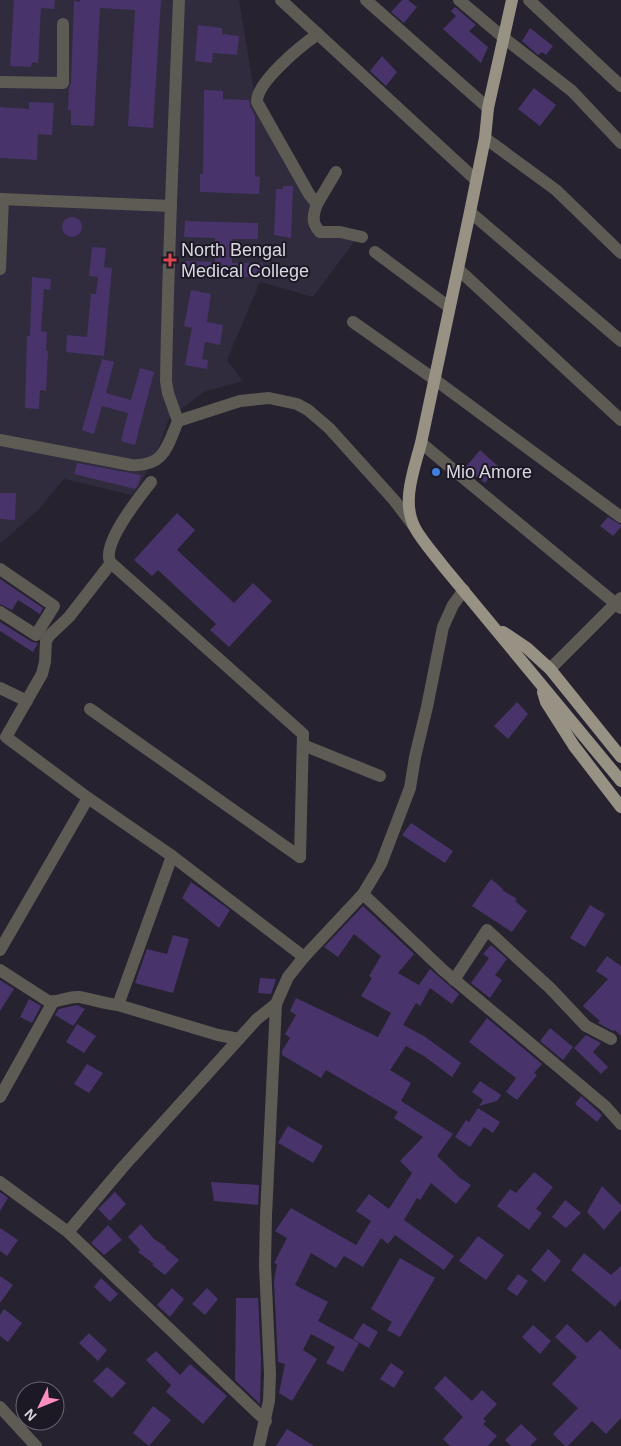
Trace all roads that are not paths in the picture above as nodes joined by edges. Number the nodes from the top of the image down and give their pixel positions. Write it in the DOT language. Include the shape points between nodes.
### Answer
graph roads {
  1 [pos="179,0"];
  2 [pos="281,0"];
  3 [pos="366,0"];
  4 [pos="459,0"];
  5 [pos="512,0"];
  6 [pos="529,0"];
  7 [pos="63,24"];
  8 [pos="318,34"];
  9 [pos="504,38"];
  10 [pos="0,82"];
  11 [pos="621,86"];
  12 [pos="488,108"];
  13 [pos="485,138"];
  14 [pos="621,143"];
  15 [pos="336,172"];
  16 [pos="476,180"];
  17 [pos="2,199"];
  18 [pos="317,204"];
  19 [pos="171,206"];
  20 [pos="470,212"];
  21 [pos="362,237"];
  22 [pos="375,252"];
  23 [pos="621,253"];
  24 [pos="0,269"];
  25 [pos="458,269"];
  26 [pos="449,307"];
  27 [pos="353,322"];
  28 [pos="621,341"];
  29 [pos="434,379"];
  30 [pos="621,420"];
  31 [pos="178,421"];
  32 [pos="0,440"];
  33 [pos="421,443"];
  34 [pos="164,452"];
  35 [pos="621,517"];
  36 [pos="416,529"];
  37 [pos="111,563"];
  38 [pos="0,569"];
  39 [pos="464,590"];
  40 [pos="619,603"];
  41 [pos="0,612"];
  42 [pos="494,627"];
  43 [pos="44,633"];
  44 [pos="550,669"];
  45 [pos="541,685"];
  46 [pos="0,688"];
  47 [pos="27,701"];
  48 [pos="90,708"];
  49 [pos="303,745"];
  50 [pos="621,757"];
  51 [pos="380,776"];
  52 [pos="621,781"];
  53 [pos="88,798"];
  54 [pos="621,807"];
  55 [pos="172,856"];
  56 [pos="363,894"];
  57 [pos="0,950"];
  58 [pos="304,957"];
  59 [pos="0,970"];
  60 [pos="454,980"];
  61 [pos="53,1002"];
  62 [pos="276,1004"];
  63 [pos="118,1005"];
  64 [pos="239,1039"];
  65 [pos="611,1039"];
  66 [pos="0,1097"];
  67 [pos="621,1124"];
  68 [pos="0,1182"];
  69 [pos="68,1232"];
  70 [pos="0,1407"];
  71 [pos="266,1421"];
  72 [pos="36,1446"];
  73 [pos="259,1446"];
  1 -- 19 [label="street"];
  2 -- 8 [label="street"];
  3 -- 12 [label="street"];
  4 -- 9 [label="street"];
  5 -- 9 [label="main road"];
  6 -- 11 [label="street"];
  7 -- 10 [label="street" via="63,83"];
  8 -- 16 [label="street"];
  8 -- 18 [label="street" via="290,55 257,98 308,194"];
  9 -- 12 [label="main road"];
  9 -- 14 [label="street" via="572,91"];
  12 -- 13 [label="main road"];
  13 -- 16 [label="main road"];
  13 -- 23 [label="street" via="556,190"];
  15 -- 18 [label="street"];
  16 -- 20 [label="main road"];
  17 -- 19 [label="street"];
  17 -- 24 [label="street"];
  18 -- 21 [label="street" via="312,216 320,232"];
  19 -- 31 [label="street" via="166,381"];
  20 -- 25 [label="main road"];
  20 -- 28 [label="street"];
  22 -- 26 [label="street"];
  25 -- 26 [label="main road"];
  25 -- 30 [label="street"];
  26 -- 29 [label="main road"];
  27 -- 29 [label="street"];
  29 -- 33 [label="main road"];
  29 -- 35 [label="street"];
  31 -- 34 [label="street"];
  31 -- 36 [label="street" via="240,401 269,398 297,404 329,428"];
  32 -- 34 [label="street" via="131,465 147,465"];
  33 -- 36 [label="main road" via="409,495 409,510"];
  33 -- 40 [label="street"];
  34 -- 37 [label="street" via="117,533 109,550"];
  36 -- 39 [label="main road"];
  37 -- 43 [label="street" via="69,617"];
  37 -- 49 [label="street" via="304,734"];
  38 -- 43 [label="street" via="54,606"];
  39 -- 42 [label="main road"];
  39 -- 56 [label="street" via="443,627 406,802 381,864"];
  40 -- 44 [label="street"];
  41 -- 43 [label="street" via="36,635"];
  42 -- 44 [label="main road" via="527,648"];
  42 -- 45 [label="main road"];
  43 -- 47 [label="street" via="44,668"];
  44 -- 50 [label="main road"];
  45 -- 52 [label="main road"];
  45 -- 54 [label="main road" via="555,718"];
  46 -- 47 [label="street"];
  47 -- 53 [label="street" via="6,737"];
  48 -- 49 [label="street" via="300,857"];
  49 -- 51 [label="street"];
  53 -- 55 [label="street"];
  53 -- 57 [label="street"];
  55 -- 58 [label="street"];
  55 -- 63 [label="street"];
  56 -- 58 [label="street"];
  56 -- 60 [label="street"];
  58 -- 62 [label="street" via="288,977"];
  59 -- 61 [label="street"];
  60 -- 65 [label="street" via="487,930 586,1026"];
  60 -- 67 [label="street" via="605,1106"];
  61 -- 63 [label="street" via="79,997"];
  61 -- 66 [label="street"];
  62 -- 64 [label="street"];
  62 -- 71 [label="street" via="265,1226 270,1374"];
  63 -- 64 [label="street"];
  64 -- 69 [label="street"];
  68 -- 69 [label="street"];
  69 -- 71 [label="street"];
  70 -- 72 [label="street"];
  71 -- 73 [label="street"];
}
